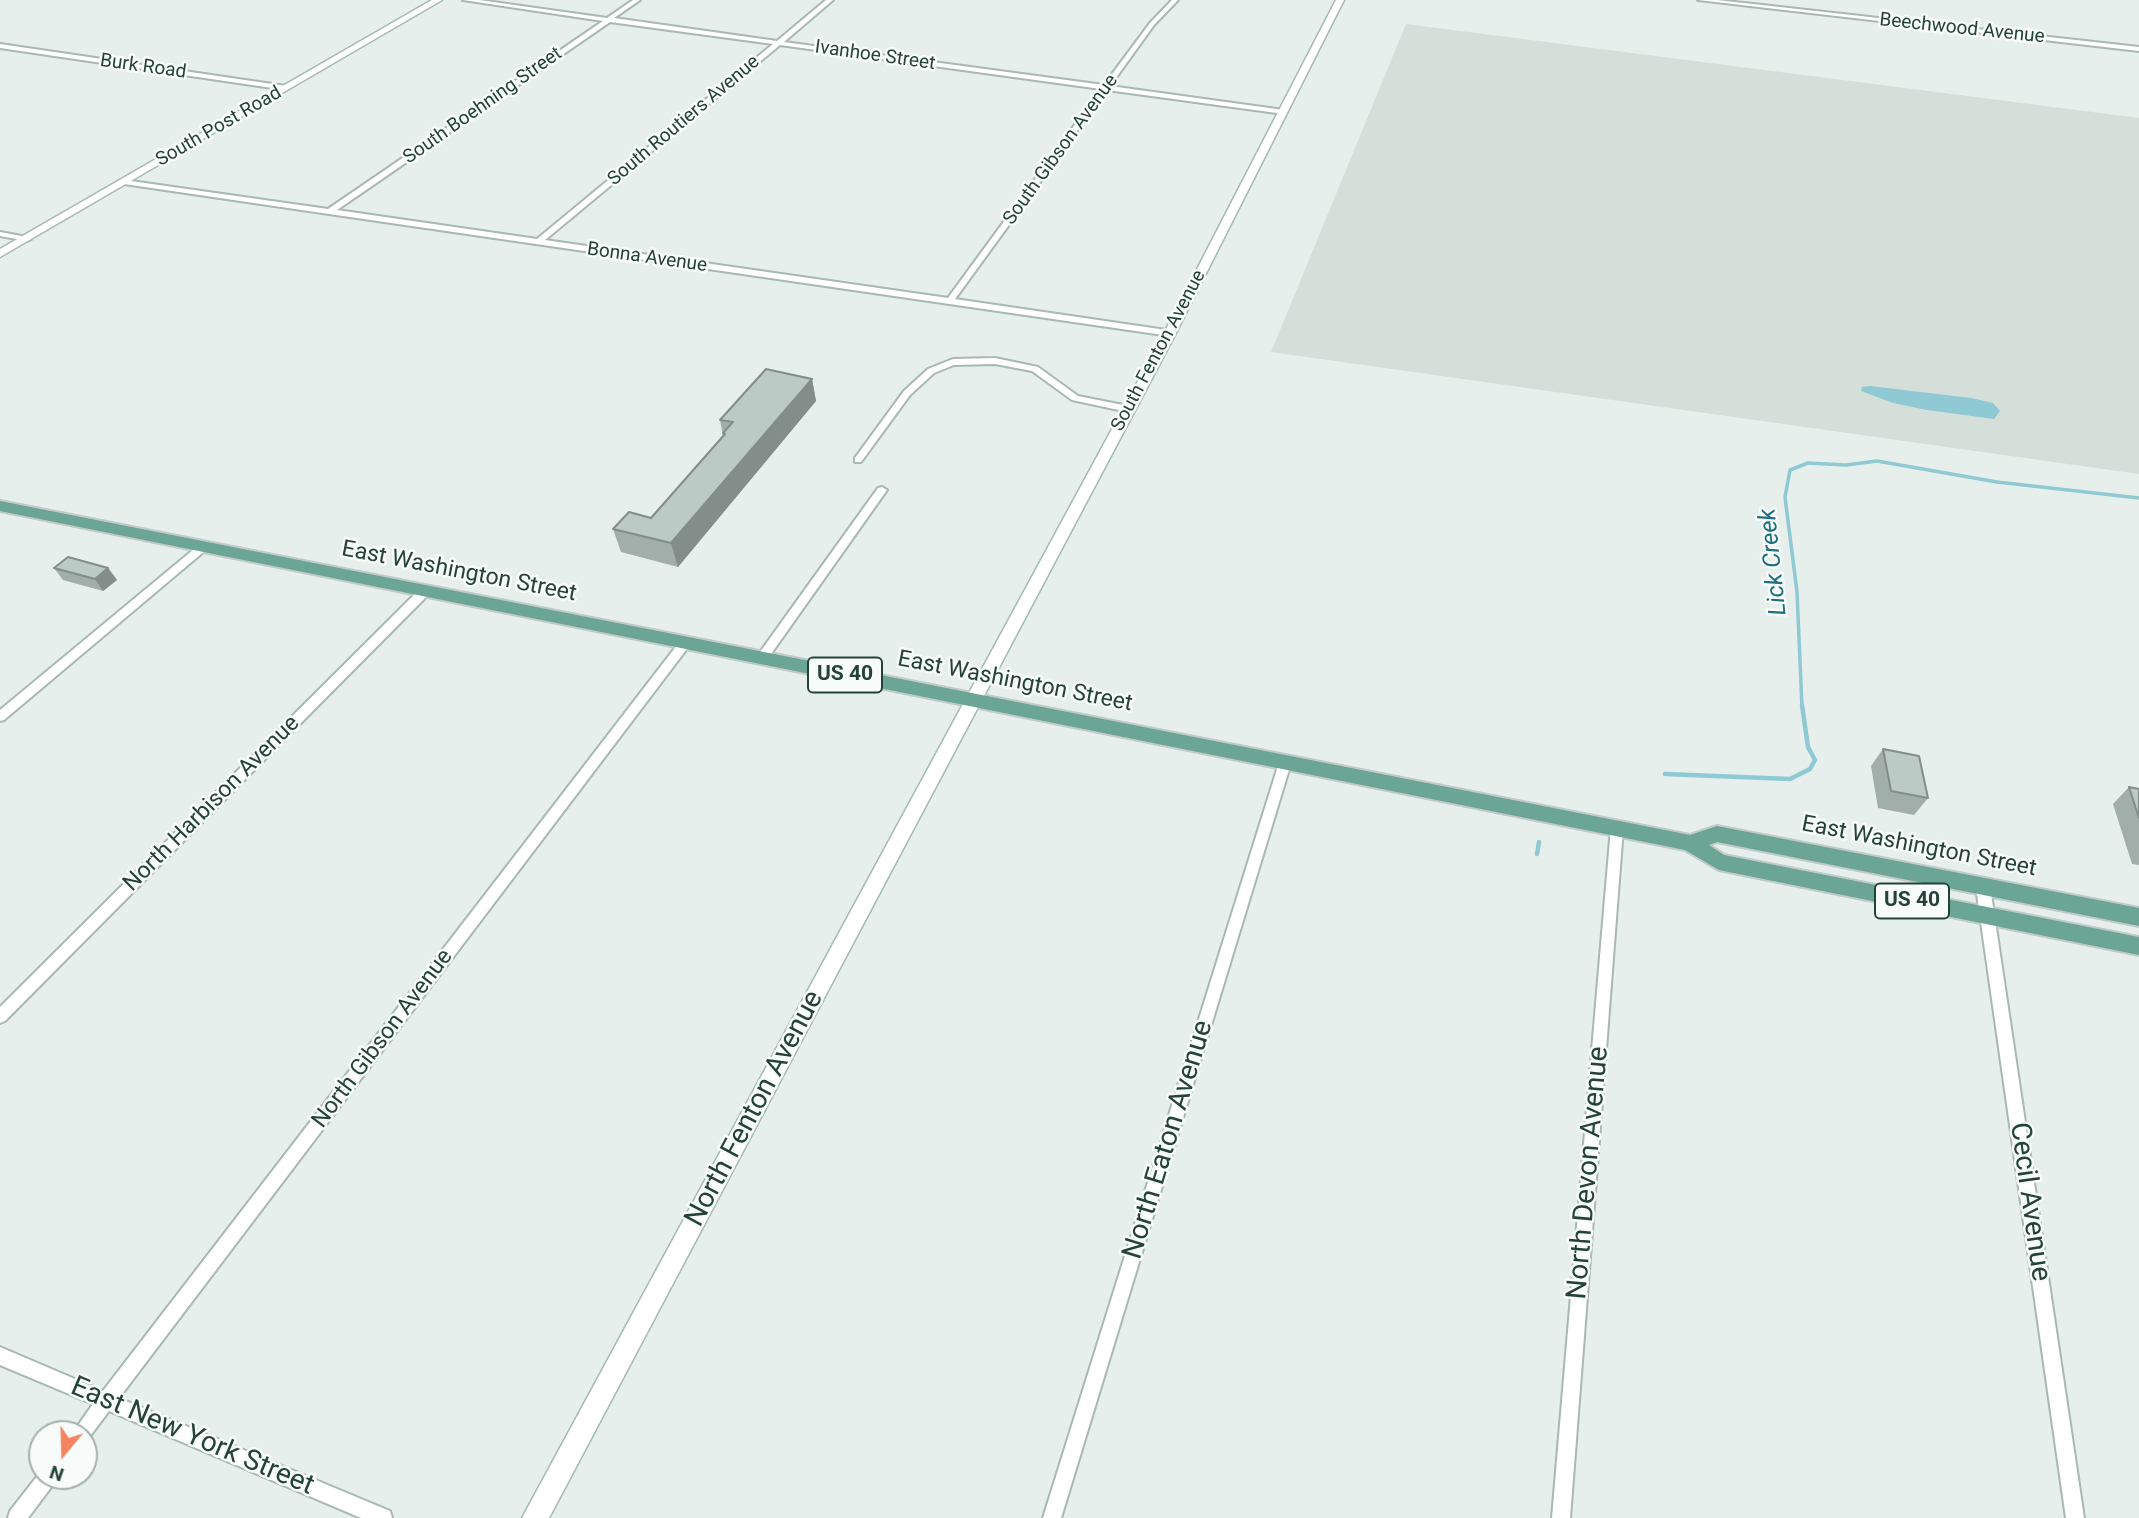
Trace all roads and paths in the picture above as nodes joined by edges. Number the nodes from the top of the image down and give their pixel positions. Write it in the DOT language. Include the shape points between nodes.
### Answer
graph roads {
  1 [pos="438,0"];
  2 [pos="466,0"];
  3 [pos="637,0"];
  4 [pos="830,0"];
  5 [pos="1175,0"];
  6 [pos="1340,0"];
  7 [pos="1701,0"];
  8 [pos="608,19"];
  9 [pos="778,43"];
  10 [pos="0,46"];
  11 [pos="2139,49"];
  12 [pos="1107,88"];
  13 [pos="286,89"];
  14 [pos="1284,112"];
  15 [pos="124,182"];
  16 [pos="330,212"];
  17 [pos="0,234"];
  18 [pos="27,239"];
  19 [pos="538,242"];
  20 [pos="0,254"];
  21 [pos="950,301"];
  22 [pos="1170,333"];
  23 [pos="1128,409"];
  24 [pos="858,460"];
  25 [pos="882,490"];
  26 [pos="0,506"];
  27 [pos="203,547"];
  28 [pos="425,591"];
  29 [pos="685,643"];
  30 [pos="762,658"];
  31 [pos="974,701"];
  32 [pos="0,717"];
  33 [pos="1285,762"];
  34 [pos="1617,828"];
  35 [pos="1690,843"];
  36 [pos="1983,887"];
  37 [pos="1988,916"];
  38 [pos="2139,917"];
  39 [pos="2139,946"];
  40 [pos="0,1017"];
  41 [pos="0,1356"];
  42 [pos="106,1401"];
  43 [pos="92,1420"];
  44 [pos="38,1490"];
  45 [pos="17,1518"];
  46 [pos="383,1518"];
  47 [pos="536,1518"];
  48 [pos="1052,1518"];
  49 [pos="1560,1518"];
  50 [pos="2075,1518"];
  1 -- 13 [label="street, South Post Road"];
  2 -- 8 [label="street, Ivanhoe Street"];
  3 -- 8 [label="street, South Boehning Street"];
  4 -- 9 [label="street, South Routiers Avenue"];
  5 -- 12 [label="street, South Gibson Avenue"];
  6 -- 14 [label="street, South Fenton Avenue"];
  7 -- 11 [label="street, Beechwood Avenue"];
  8 -- 9 [label="street, Ivanhoe Street"];
  8 -- 16 [label="street, South Boehning Street"];
  9 -- 12 [label="street, Ivanhoe Street"];
  9 -- 19 [label="street, South Routiers Avenue"];
  10 -- 13 [label="street, Burk Road"];
  12 -- 14 [label="street, Ivanhoe Street"];
  12 -- 21 [label="street, South Gibson Avenue"];
  13 -- 15 [label="street, South Post Road"];
  14 -- 22 [label="street, South Fenton Avenue"];
  15 -- 16 [label="street, Bonna Avenue"];
  15 -- 18 [label="street, South Post Road"];
  16 -- 19 [label="street, Bonna Avenue"];
  17 -- 18 [label="street"];
  18 -- 20 [label="street, South Post Road"];
  19 -- 21 [label="street, Bonna Avenue"];
  21 -- 22 [label="street, Bonna Avenue"];
  22 -- 23 [label="street, South Fenton Avenue"];
  23 -- 24 [label="street" via="1075,398 1035,369 995,361 953,362 931,371 907,393"];
  23 -- 31 [label="street, South Fenton Avenue"];
  25 -- 30 [label="street"];
  26 -- 27 [label="main road, East Washington Street / US 40"];
  27 -- 28 [label="main road, East Washington Street / US 40"];
  27 -- 32 [label="street"];
  28 -- 29 [label="main road, East Washington Street / US 40"];
  28 -- 40 [label="street, North Harbison Avenue"];
  29 -- 30 [label="main road, East Washington Street / US 40"];
  29 -- 42 [label="street, North Gibson Avenue"];
  30 -- 31 [label="main road, East Washington Street / US 40"];
  31 -- 33 [label="main road, East Washington Street / US 40"];
  31 -- 47 [label="street, North Fenton Avenue"];
  33 -- 34 [label="main road, East Washington Street / US 40"];
  33 -- 48 [label="street, North Eaton Avenue"];
  34 -- 35 [label="main road, East Washington Street / US 40"];
  34 -- 49 [label="street, North Devon Avenue"];
  35 -- 36 [label="main road, East Washington Street / US 40" via="1717,834"];
  35 -- 37 [label="main road, East Washington Street / US 40" via="1719,862"];
  36 -- 37 [label="street, Cecil Avenue"];
  36 -- 38 [label="main road, East Washington Street / US 40"];
  37 -- 39 [label="main road, East Washington Street / US 40"];
  37 -- 50 [label="street, Cecil Avenue"];
  41 -- 42 [label="street, East New York Street"];
  42 -- 43 [label="street, North Gibson Avenue"];
  42 -- 46 [label="street, East New York Street"];
  44 -- 45 [label="street"];
}
